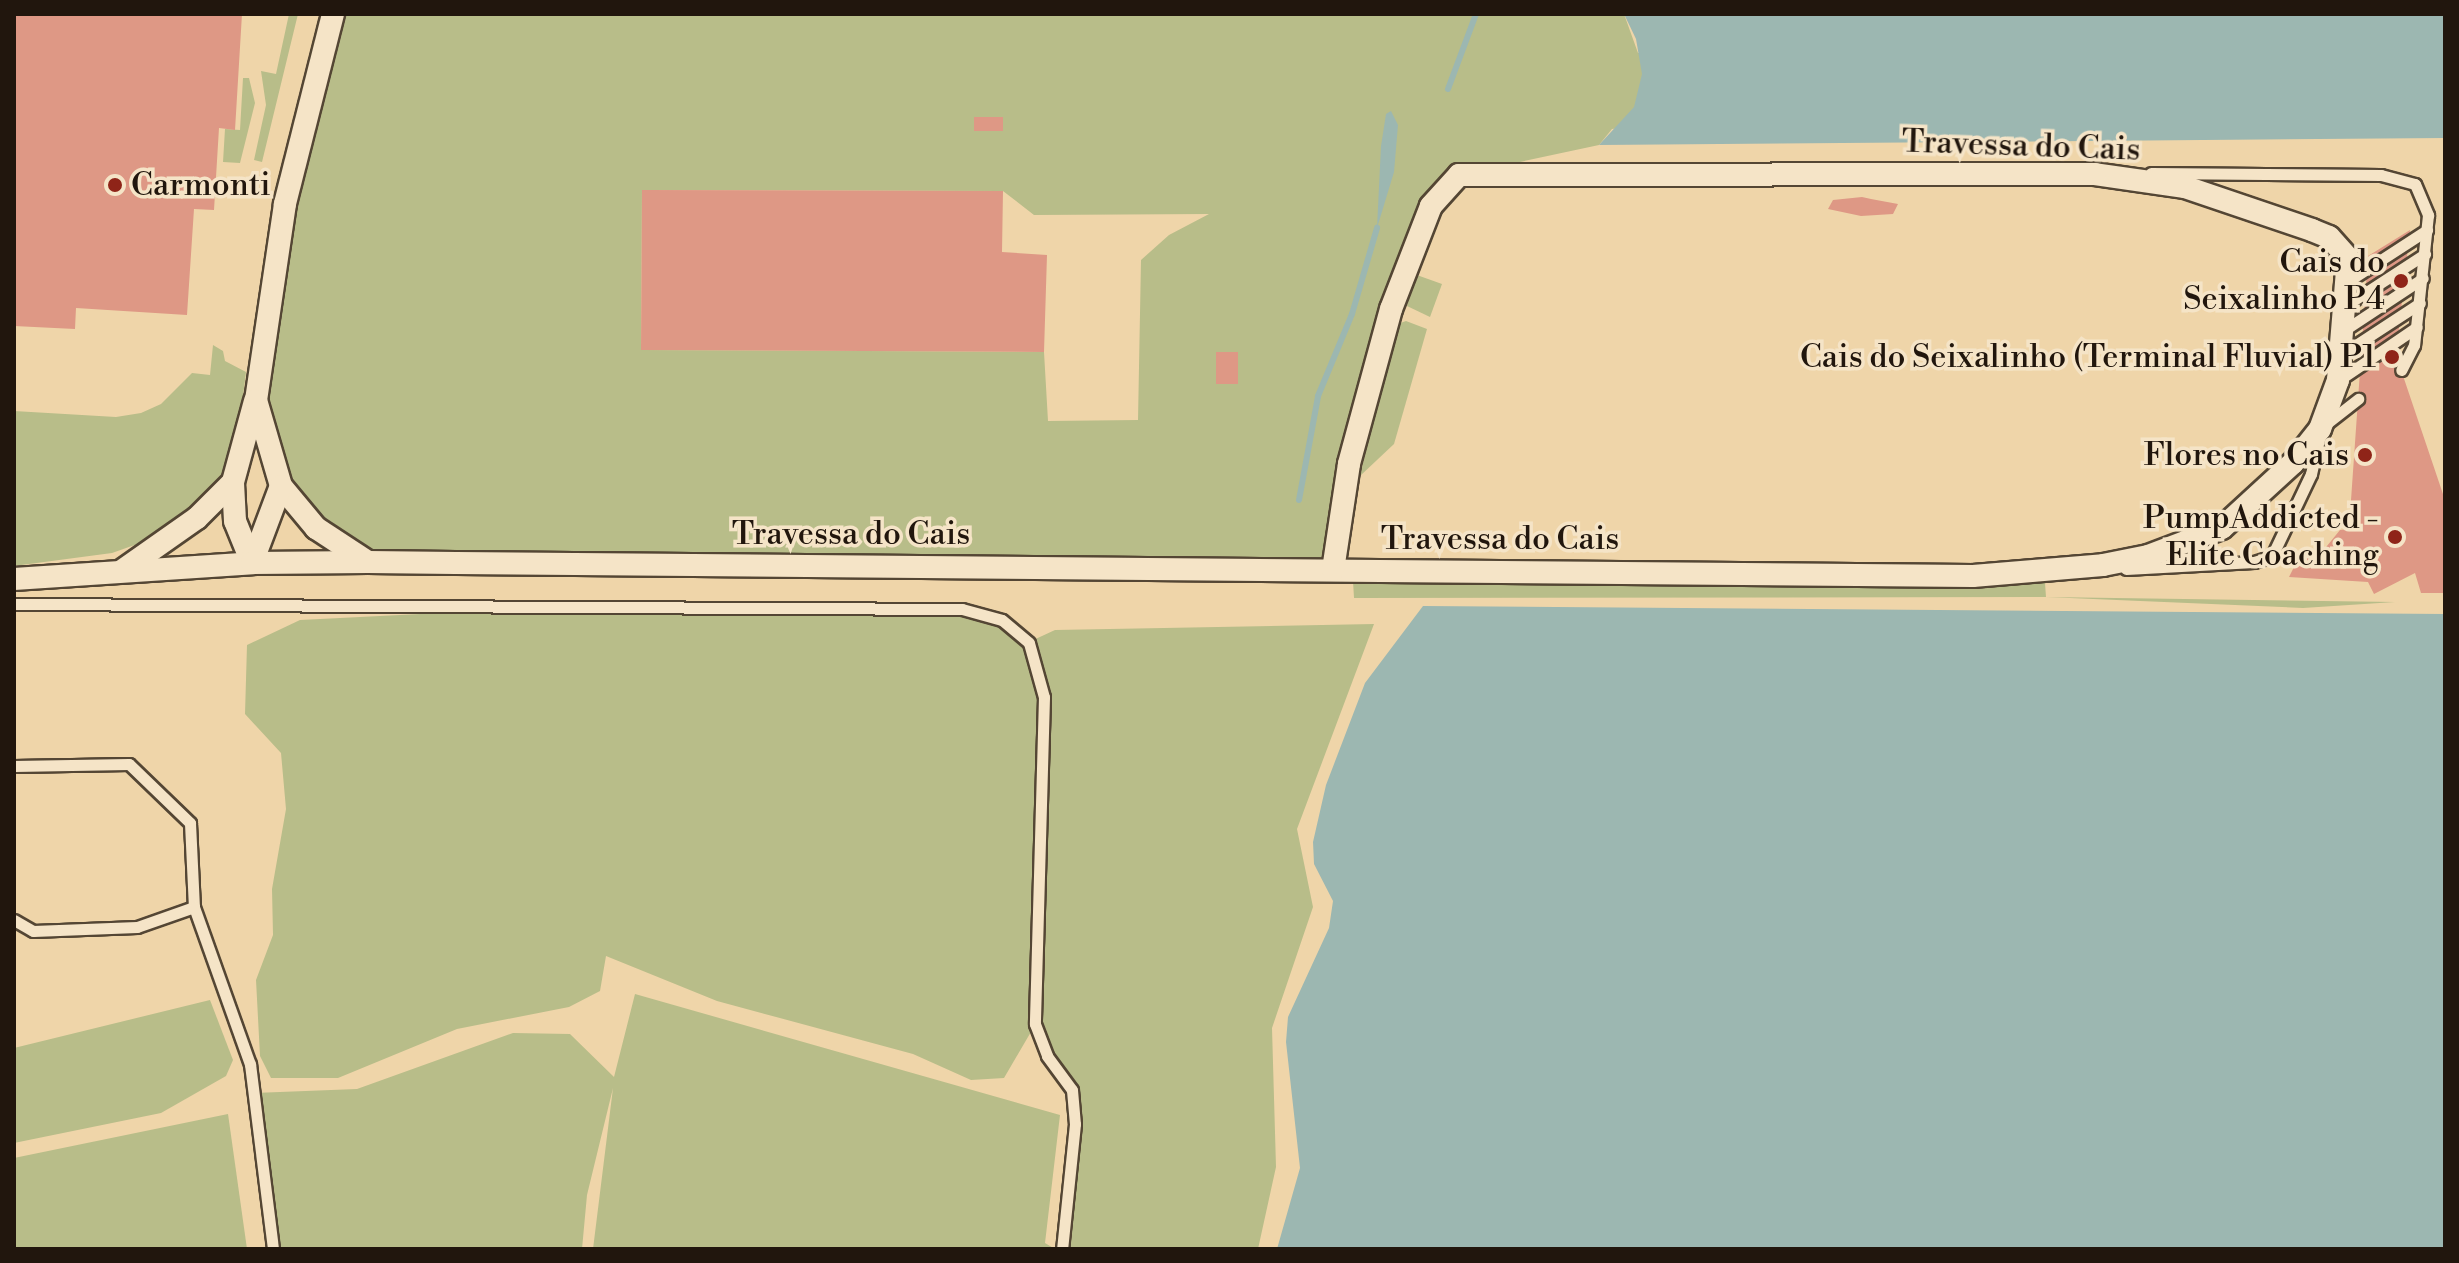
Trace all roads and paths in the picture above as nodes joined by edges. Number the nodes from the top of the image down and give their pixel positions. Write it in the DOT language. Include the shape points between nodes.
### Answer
graph roads {
  1 [pos="333,14"];
  2 [pos="2095,174"];
  3 [pos="2427,230"];
  4 [pos="2425,254"];
  5 [pos="2423,278"];
  6 [pos="2350,280"];
  7 [pos="2420,303"];
  8 [pos="2348,304"];
  9 [pos="2417,327"];
  10 [pos="2346,329"];
  11 [pos="2342,354"];
  12 [pos="2401,370"];
  13 [pos="2338,380"];
  14 [pos="2358,399"];
  15 [pos="256,400"];
  16 [pos="2320,429"];
  17 [pos="233,482"];
  18 [pos="281,486"];
  19 [pos="368,562"];
  20 [pos="252,563"];
  21 [pos="122,570"];
  22 [pos="1333,570"];
  23 [pos="2034,575"];
  24 [pos="14,579"];
  25 [pos="14,604"];
  26 [pos="14,766"];
  27 [pos="194,907"];
  28 [pos="14,920"];
  29 [pos="273,1249"];
  30 [pos="1062,1249"];
  1 -- 15 [label="street" via="285,204"];
  2 -- 3 [label="lane" via="2402,178 2425,198"];
  2 -- 6 [label="street, Travessa do Cais" via="2185,187 2312,230 2342,248"];
  2 -- 22 [label="street, Travessa do Cais" via="1459,175 1431,206 1391,309 1349,464"];
  3 -- 4 [label="lane"];
  3 -- 6 [label="lane"];
  4 -- 5 [label="lane"];
  4 -- 8 [label="lane"];
  5 -- 7 [label="lane"];
  5 -- 10 [label="lane"];
  6 -- 8 [label="street, Travessa do Cais"];
  7 -- 9 [label="lane"];
  7 -- 11 [label="lane"];
  8 -- 10 [label="street, Travessa do Cais"];
  9 -- 12 [label="lane" via="2409,361"];
  9 -- 13 [label="lane"];
  10 -- 11 [label="street, Travessa do Cais"];
  11 -- 13 [label="street, Travessa do Cais"];
  13 -- 16 [label="street, Travessa do Cais"];
  14 -- 16 [label="lane"];
  15 -- 17 [label="street"];
  15 -- 18 [label="street"];
  16 -- 23 [label="street, Travessa do Cais" via="2293,463 2222,528 2148,556"];
  16 -- 23 [label="lane" via="2311,474 2272,556 2254,562"];
  17 -- 20 [label="street" via="235,521"];
  17 -- 21 [label="street" via="197,518"];
  18 -- 19 [label="street" via="316,528"];
  18 -- 20 [label="street"];
  19 -- 20 [label="street, Travessa do Cais"];
  19 -- 22 [label="street, Travessa do Cais"];
  20 -- 21 [label="street, Travessa do Cais"];
  21 -- 24 [label="street, Travessa do Cais"];
  22 -- 23 [label="street, Travessa do Cais"];
  25 -- 30 [label="lane" via="962,609 1002,620 1029,643 1044,697 1035,1024 1047,1056 1072,1090 1075,1124"];
  26 -- 27 [label="lane" via="129,764 190,823"];
  27 -- 28 [label="lane" via="137,927 33,931"];
  27 -- 29 [label="lane" via="250,1064"];
}
